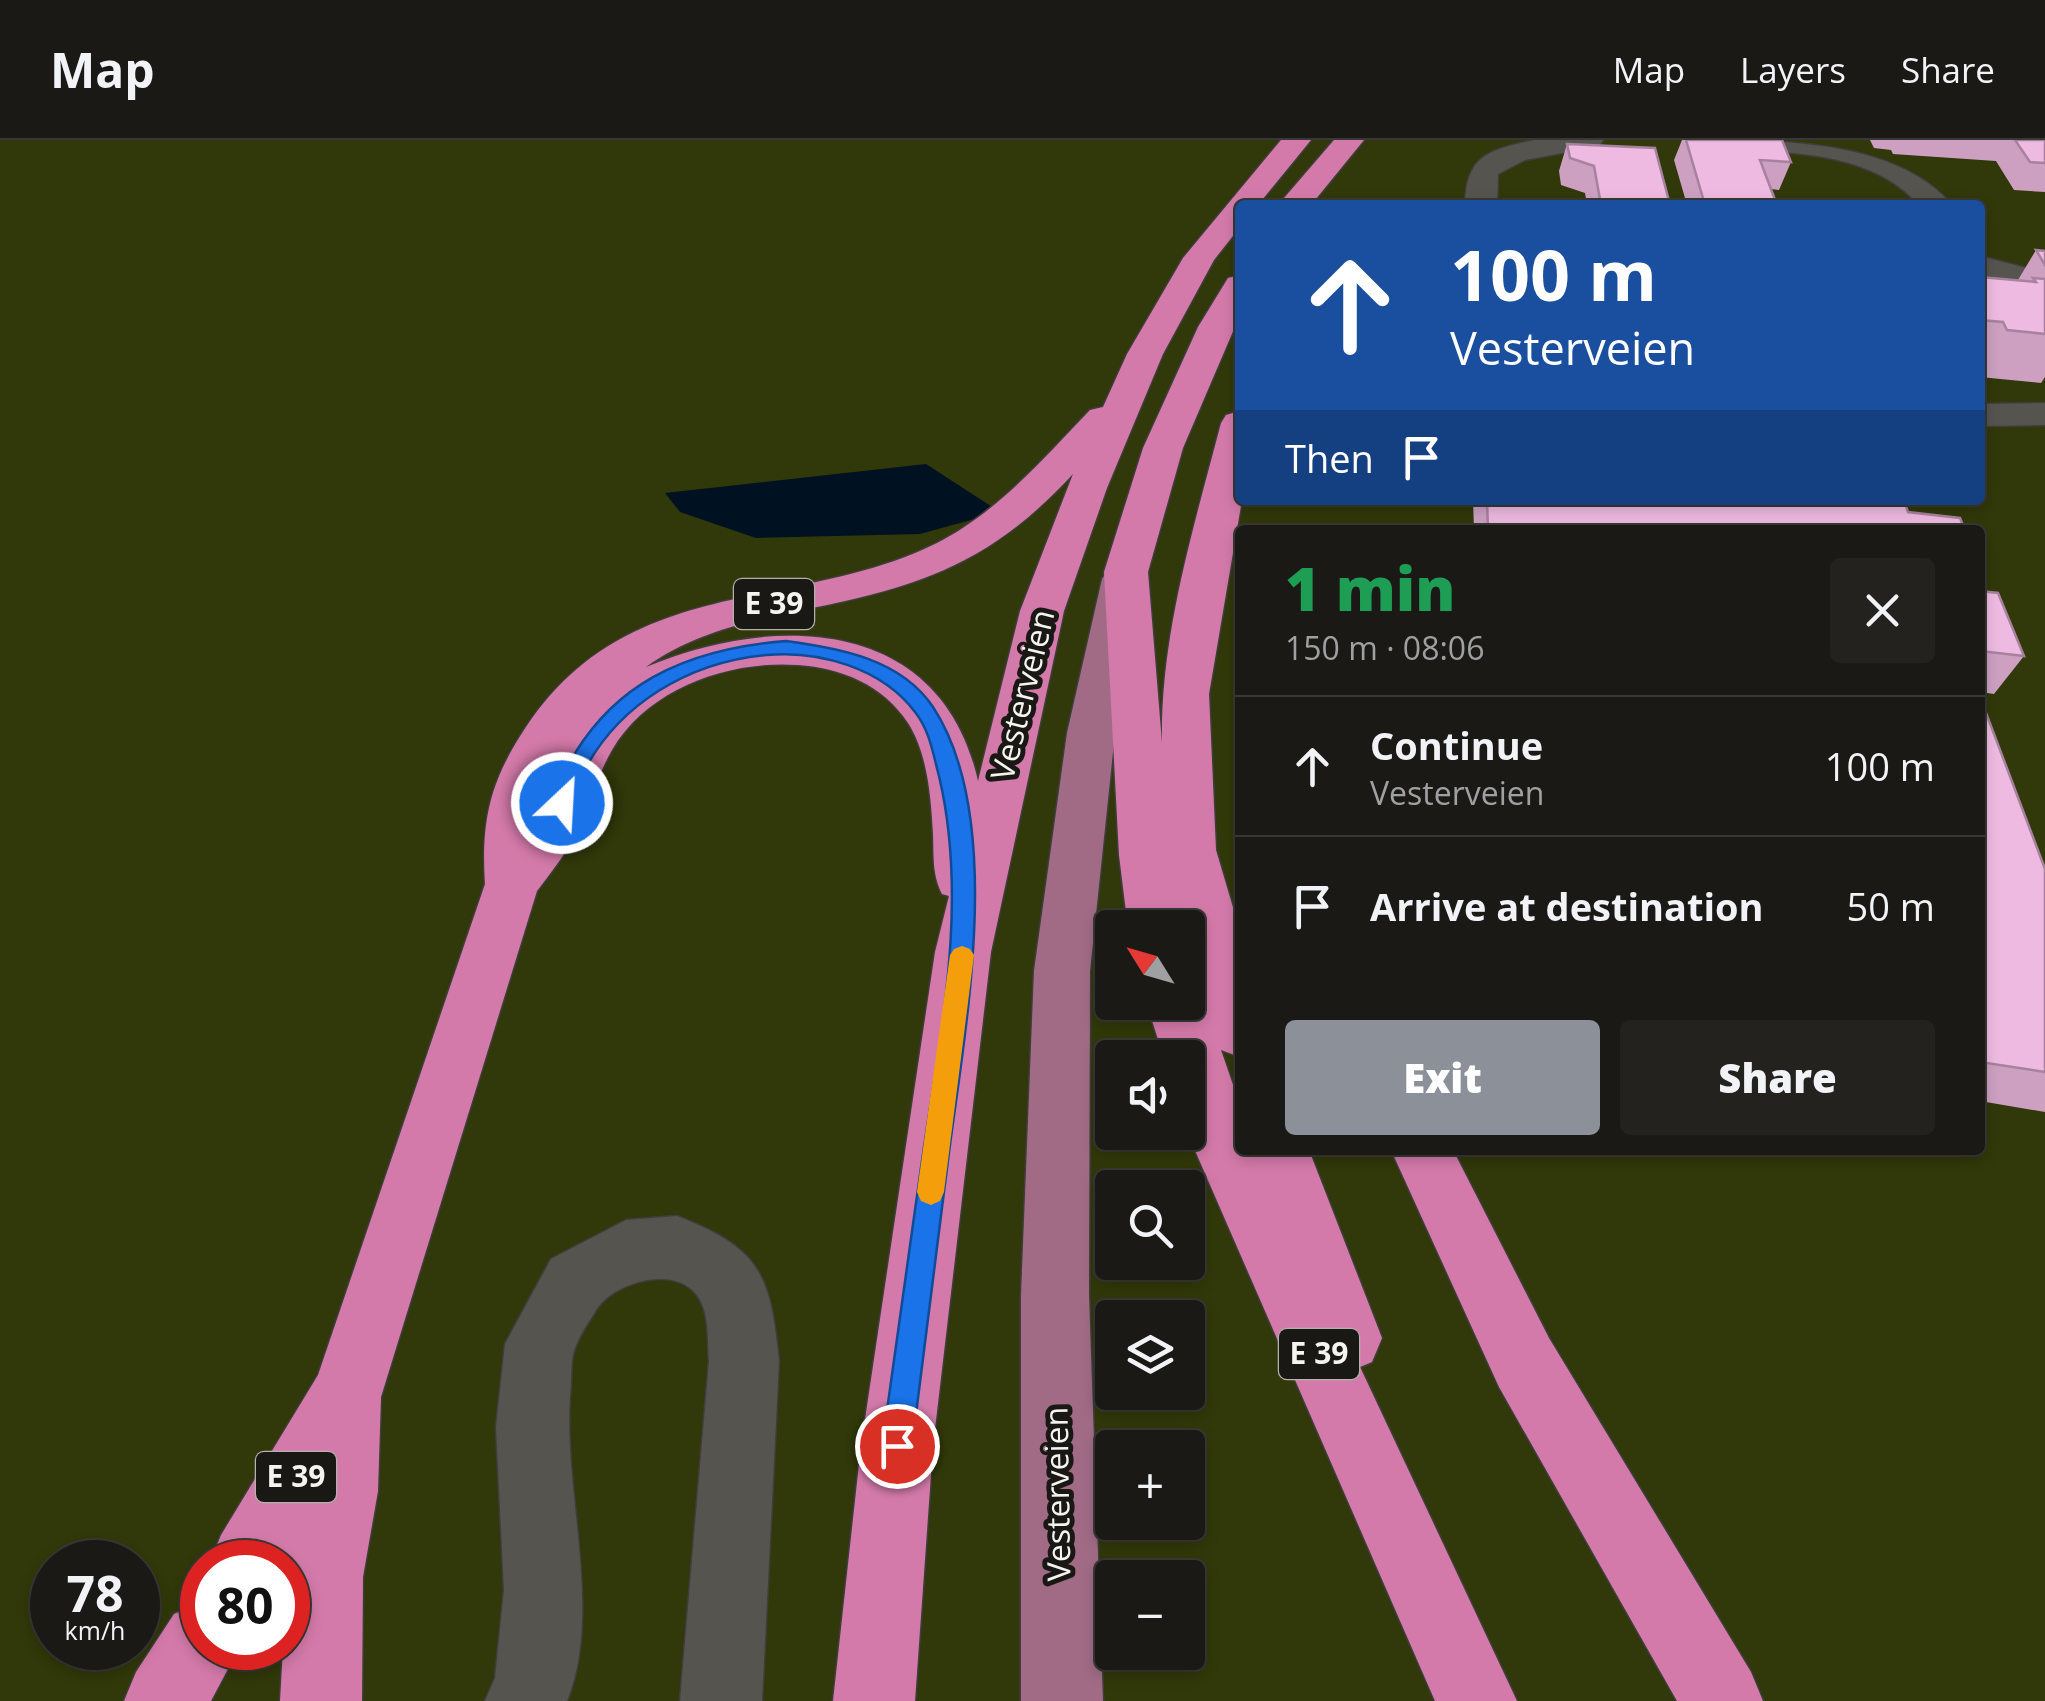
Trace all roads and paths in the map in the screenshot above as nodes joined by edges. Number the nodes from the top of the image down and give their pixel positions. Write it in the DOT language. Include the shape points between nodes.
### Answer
graph roads {
  1 [pos="1297,140"];
  2 [pos="1350,140"];
  3 [pos="1379,140"];
  4 [pos="1589,140"];
  5 [pos="1713,140"];
  6 [pos="1245,200"];
  7 [pos="1298,200"];
  8 [pos="1337,200"];
  9 [pos="1481,200"];
  10 [pos="1932,200"];
  11 [pos="1235,213"];
  12 [pos="1985,268"];
  13 [pos="2045,283"];
  14 [pos="1235,294"];
  15 [pos="1131,390"];
  16 [pos="2045,414"];
  17 [pos="1985,415"];
  18 [pos="1235,441"];
  19 [pos="1126,572"];
  20 [pos="512,884"];
  21 [pos="1153,910"];
  22 [pos="962,952"];
  23 [pos="1235,1014"];
  24 [pos="1181,1020"];
  25 [pos="1280,1155"];
  26 [pos="1424,1155"];
  27 [pos="348,1393"];
  28 [pos="259,1540"];
  29 [pos="184,1670"];
  30 [pos="165,1701"];
  31 [pos="321,1701"];
  32 [pos="526,1701"];
  33 [pos="721,1701"];
  34 [pos="874,1701"];
  35 [pos="1062,1701"];
  36 [pos="1476,1701"];
  37 [pos="1484,1701"];
  38 [pos="1722,1701"];
  1 -- 6 [label="highway, Vesterveien / E 39"];
  2 -- 7 [label="highway"];
  3 -- 8 [label="highway"];
  4 -- 9 [label="lane" via="1488,165"];
  5 -- 10 [label="lane" via="1784,144 1885,166 1917,182"];
  11 -- 15 [label="highway, Vesterveien / E 39" via="1183,285"];
  12 -- 13 [label="lane"];
  14 -- 19 [label="highway, Vesterveien" via="1163,448"];
  15 -- 20 [label="highway, E 39" via="1011,510 952,552 838,592 706,619 617,664 551,726 528,768 509,830"];
  15 -- 22 [label="highway, Vesterveien / E 39" via="1042,611"];
  16 -- 17 [label="lane"];
  18 -- 23 [label="highway" via="1185,694 1190,850"];
  19 -- 21 [label="highway, Vesterveien"];
  19 -- 35 [label="main road, Vesterveien" via="1091,734 1062,971 1054,1295"];
  20 -- 22 [label="highway, E 39" via="551,832 572,774 628,700 669,675 745,650 830,653 896,682 924,708 940,738 960,820"];
  20 -- 27 [label="highway, E 39"];
  22 -- 34 [label="highway, Vesterveien / E 39" via="897,1446"];
  24 -- 36 [label="highway, E 39" via="1221,1139"];
  25 -- 37 [label="highway, E 39"];
  26 -- 38 [label="highway" via="1556,1424"];
  27 -- 28 [label="highway, E 39"];
  27 -- 31 [label="highway, E 39" via="341,1491 325,1576"];
  29 -- 30 [label="highway"];
  32 -- 33 [label="lane" via="542,1590 532,1427 540,1344 575,1282 626,1252 677,1247 716,1267 739,1305 744,1361"];
}
